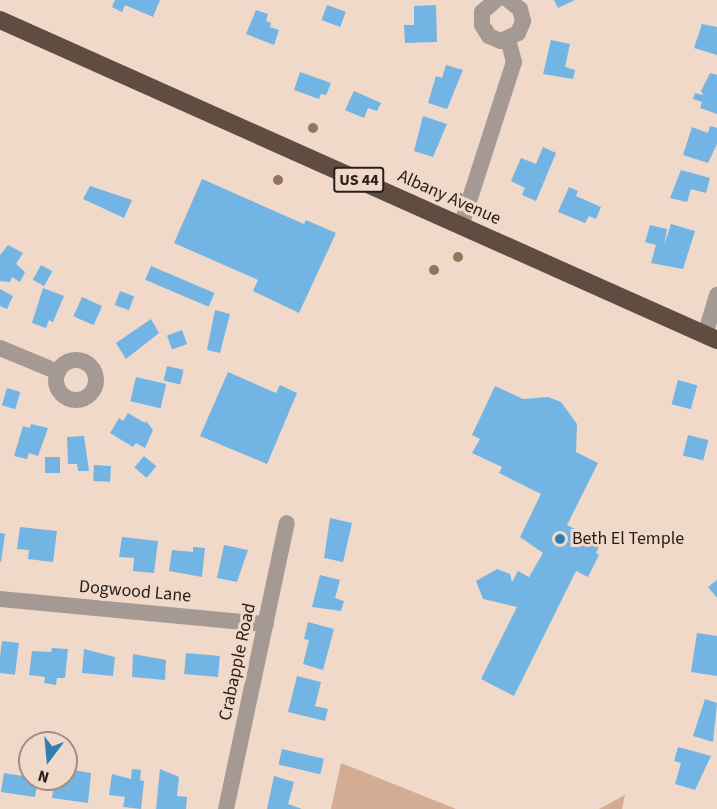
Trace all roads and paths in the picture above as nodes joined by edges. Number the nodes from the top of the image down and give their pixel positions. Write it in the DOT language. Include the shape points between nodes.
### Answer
graph roads {
  1 [pos="496,0"];
  2 [pos="508,0"];
  3 [pos="0,20"];
  4 [pos="508,40"];
  5 [pos="461,226"];
  6 [pos="717,296"];
  7 [pos="711,338"];
  8 [pos="0,348"];
  9 [pos="58,372"];
  10 [pos="287,523"];
  11 [pos="0,598"];
  12 [pos="266,624"];
  13 [pos="226,809"];
  1 -- 4 [label="street" via="482,12 482,25 489,36"];
  2 -- 4 [label="street" via="520,9 523,21 518,33"];
  3 -- 5 [label="highway, Albany Avenue / US 44"];
  4 -- 5 [label="street" via="514,62"];
  5 -- 7 [label="highway, Albany Avenue / US 44"];
  6 -- 7 [label="street"];
  8 -- 9 [label="street"];
  10 -- 12 [label="street, Crabapple Road"];
  11 -- 12 [label="street, Dogwood Lane"];
  12 -- 13 [label="street, Crabapple Road"];
}
